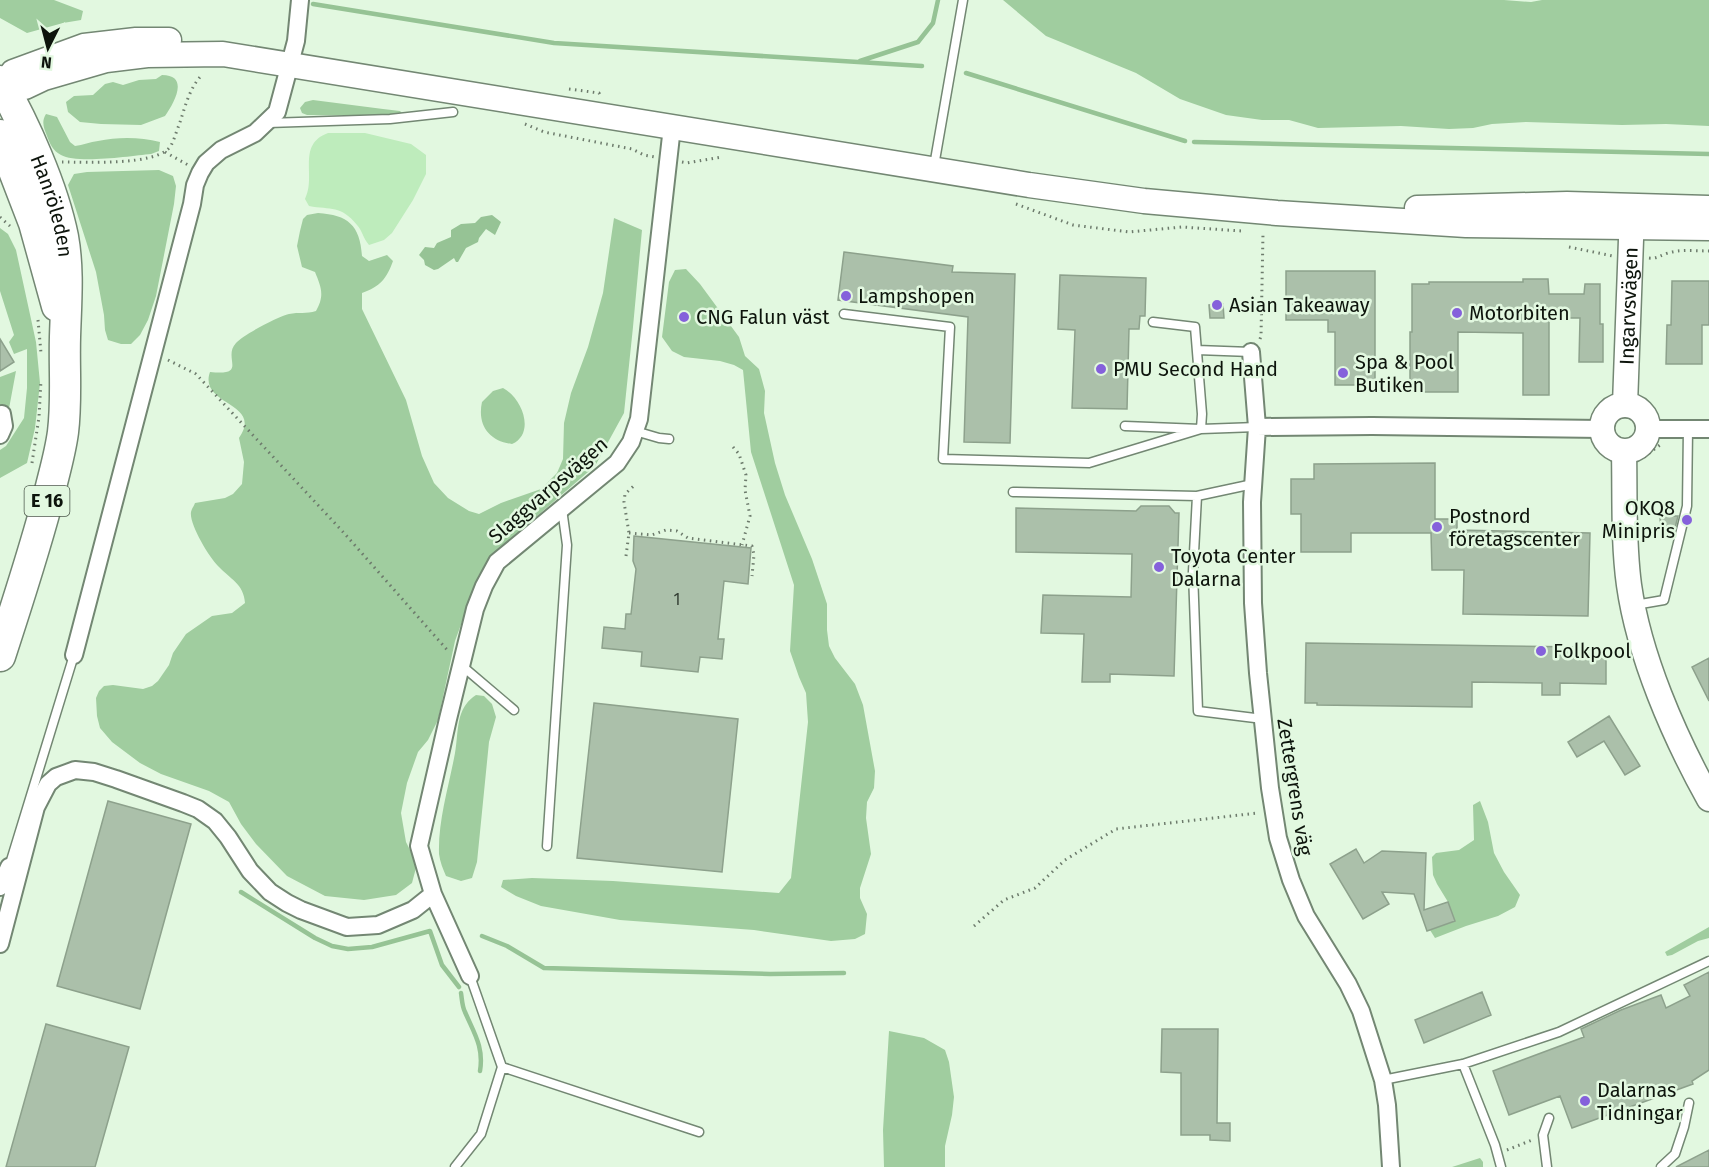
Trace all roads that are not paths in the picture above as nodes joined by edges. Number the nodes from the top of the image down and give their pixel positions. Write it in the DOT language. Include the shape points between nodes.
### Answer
graph roads {
  1 [pos="300,0"];
  2 [pos="963,0"];
  3 [pos="290,65"];
  4 [pos="1,86"];
  5 [pos="453,112"];
  6 [pos="268,123"];
  7 [pos="672,127"];
  8 [pos="0,135"];
  9 [pos="933,170"];
  10 [pos="1709,208"];
  11 [pos="1632,216"];
  12 [pos="1709,228"];
  13 [pos="844,314"];
  14 [pos="1153,322"];
  15 [pos="53,347"];
  16 [pos="1197,350"];
  17 [pos="1251,352"];
  18 [pos="1625,405"];
  19 [pos="2,414"];
  20 [pos="1125,426"];
  21 [pos="1257,427"];
  22 [pos="1201,429"];
  23 [pos="1602,429"];
  24 [pos="1657,429"];
  25 [pos="1689,429"];
  26 [pos="1709,429"];
  27 [pos="635,431"];
  28 [pos="0,435"];
  29 [pos="669,439"];
  30 [pos="1634,455"];
  31 [pos="1253,484"];
  32 [pos="1013,492"];
  33 [pos="1197,496"];
  34 [pos="562,509"];
  35 [pos="1633,605"];
  36 [pos="74,655"];
  37 [pos="0,656"];
  38 [pos="461,665"];
  39 [pos="514,710"];
  40 [pos="1263,719"];
  41 [pos="1709,799"];
  42 [pos="548,846"];
  43 [pos="15,868"];
  44 [pos="0,888"];
  45 [pos="433,894"];
  46 [pos="0,944"];
  47 [pos="1709,961"];
  48 [pos="470,976"];
  49 [pos="1463,1064"];
  50 [pos="502,1067"];
  51 [pos="1383,1080"];
  52 [pos="1689,1103"];
  53 [pos="1549,1118"];
  54 [pos="699,1132"];
  55 [pos="455,1167"];
  56 [pos="1391,1167"];
  57 [pos="1501,1167"];
  58 [pos="1547,1167"];
  59 [pos="1661,1167"];
  1 -- 3 [label="street"];
  2 -- 9 [label="lane"];
  3 -- 4 [label="main road" via="216,63 203,45 180,40 136,40 84,46 13,72"];
  3 -- 6 [label="street" via="277,112"];
  3 -- 7 [label="main road"];
  4 -- 15 [label="highway, Hanröleden / E 16" via="38,160 58,216 67,267"];
  5 -- 6 [label="lane" via="390,119"];
  6 -- 36 [label="street" via="221,150 206,163 195,185"];
  7 -- 9 [label="main road"];
  7 -- 27 [label="street, Slaggvarpsvägen"];
  8 -- 15 [label="highway, Hanröleden / E 16" via="38,233"];
  9 -- 11 [label="main road" via="1144,201 1277,213 1466,225"];
  10 -- 11 [label="main road"];
  11 -- 12 [label="main road"];
  11 -- 18 [label="main road, Ingarvsvägen"];
  13 -- 22 [label="lane" via="950,327 943,459 1089,463"];
  14 -- 16 [label="lane" via="1195,327"];
  15 -- 37 [label="highway, Hanröleden / E 16" via="65,403 63,432 39,533"];
  16 -- 17 [label="lane"];
  16 -- 22 [label="lane"];
  17 -- 21 [label="street, Zettergrens väg"];
  18 -- 23 [label="main road" via="1611,410"];
  18 -- 24 [label="main road" via="1644,414"];
  19 -- 28 [label="street"];
  20 -- 22 [label="lane"];
  21 -- 22 [label="lane"];
  21 -- 23 [label="street"];
  21 -- 31 [label="street, Zettergrens väg"];
  23 -- 30 [label="main road" via="1609,445"];
  24 -- 25 [label="street"];
  24 -- 30 [label="main road"];
  25 -- 26 [label="street"];
  25 -- 35 [label="lane" via="1687,506 1664,600"];
  27 -- 29 [label="lane"];
  27 -- 34 [label="street, Slaggvarpsvägen" via="617,463"];
  30 -- 35 [label="main road" via="1626,552"];
  31 -- 33 [label="lane"];
  31 -- 40 [label="street, Zettergrens väg" via="1252,603"];
  32 -- 33 [label="lane"];
  33 -- 40 [label="lane" via="1193,572 1198,711"];
  34 -- 38 [label="street, Slaggvarpsvägen" via="497,562 475,609"];
  34 -- 42 [label="lane" via="567,545"];
  35 -- 41 [label="main road" via="1661,696"];
  36 -- 43 [label="lane"];
  38 -- 39 [label="lane"];
  38 -- 45 [label="street, Slaggvarpsvägen" via="419,846"];
  40 -- 51 [label="street, Zettergrens väg" via="1278,838 1291,880 1306,916 1361,1011"];
  43 -- 44 [label="street"];
  43 -- 45 [label="street" via="48,784 75,770 94,772 198,808 215,821 270,892 329,921 347,927 378,925 412,910"];
  43 -- 46 [label="street"];
  45 -- 48 [label="street, Slaggvarpsvägen"];
  47 -- 49 [label="lane" via="1559,1032"];
  48 -- 50 [label="lane"];
  49 -- 51 [label="lane"];
  49 -- 57 [label="lane"];
  50 -- 54 [label="lane"];
  50 -- 55 [label="lane" via="481,1134"];
  51 -- 56 [label="street, Zettergrens väg"];
  52 -- 59 [label="lane" via="1675,1154"];
  53 -- 58 [label="lane" via="1543,1135"];
}
